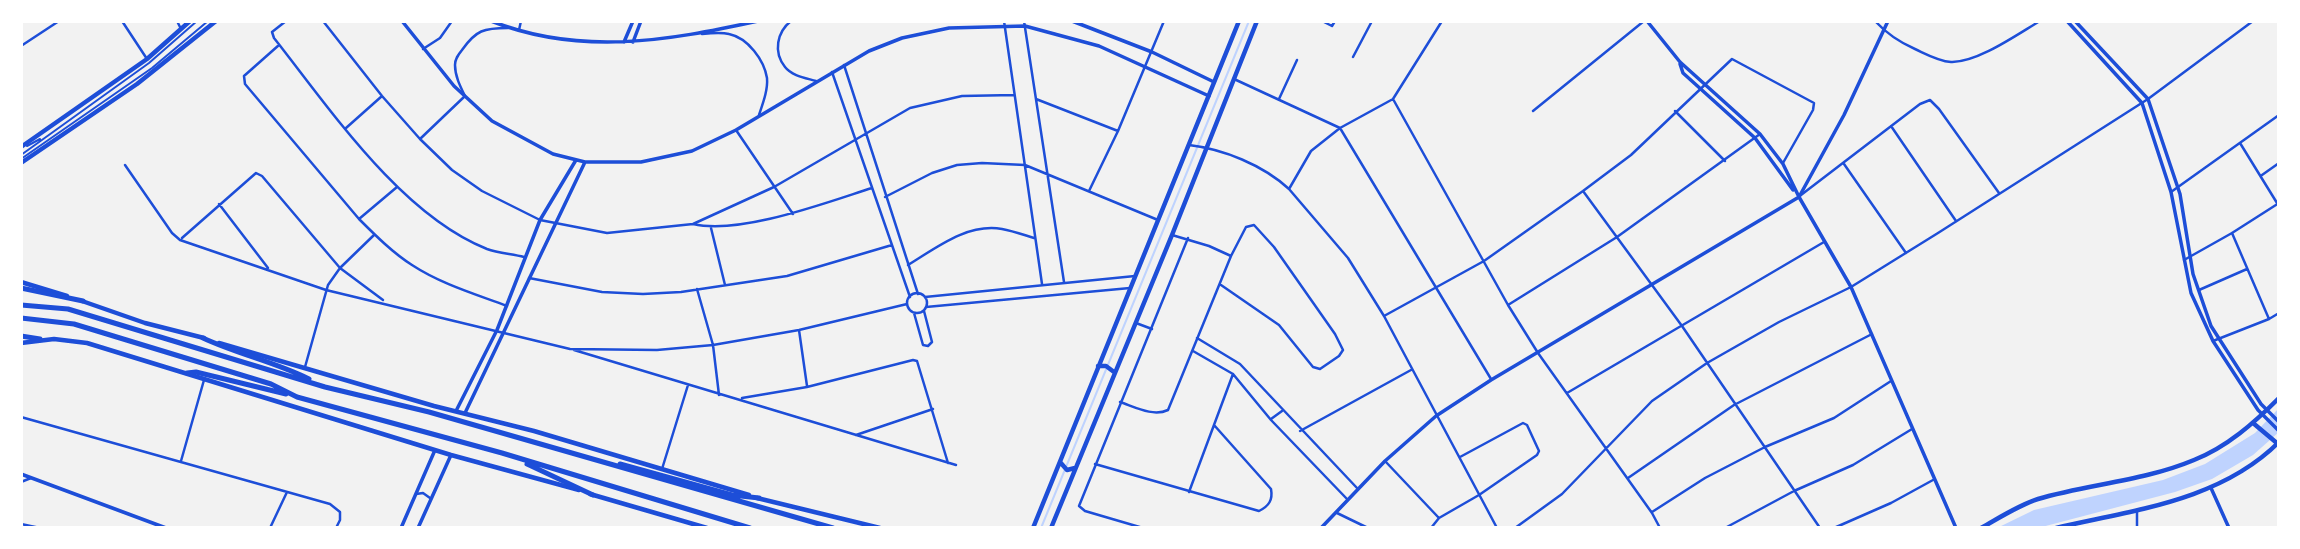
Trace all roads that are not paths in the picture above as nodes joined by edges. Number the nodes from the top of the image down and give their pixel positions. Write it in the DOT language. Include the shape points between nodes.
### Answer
graph roads {
  1 [pos="59,21"];
  2 [pos="121,21"];
  3 [pos="177,21"];
  4 [pos="190,21"];
  5 [pos="197,21"];
  6 [pos="208,21"];
  7 [pos="216,21"];
  8 [pos="286,21"];
  9 [pos="323,21"];
  10 [pos="402,21"];
  11 [pos="452,21"];
  12 [pos="491,21"];
  13 [pos="521,21"];
  14 [pos="633,21"];
  15 [pos="641,21"];
  16 [pos="758,21"];
  17 [pos="791,21"];
  18 [pos="1072,21"];
  19 [pos="1164,21"];
  20 [pos="1239,21"];
  21 [pos="1257,21"];
  22 [pos="1322,21"];
  23 [pos="1335,21"];
  24 [pos="1372,21"];
  25 [pos="1443,21"];
  26 [pos="1646,21"];
  27 [pos="1875,21"];
  28 [pos="1888,21"];
  29 [pos="2040,21"];
  30 [pos="2067,21"];
  31 [pos="2076,21"];
  32 [pos="2253,21"];
  33 [pos="1004,23"];
  34 [pos="1024,23"];
  35 [pos="508,28"];
  36 [pos="181,29"];
  37 [pos="519,30"];
  38 [pos="1883,30"];
  39 [pos="701,34"];
  40 [pos="624,42"];
  41 [pos="633,42"];
  42 [pos="279,45"];
  43 [pos="21,46"];
  44 [pos="423,49"];
  45 [pos="1152,51"];
  46 [pos="1353,57"];
  47 [pos="147,59"];
  48 [pos="1297,60"];
  49 [pos="844,65"];
  50 [pos="1146,66"];
  51 [pos="831,72"];
  52 [pos="1234,79"];
  53 [pos="817,81"];
  54 [pos="1214,82"];
  55 [pos="1702,86"];
  56 [pos="1014,95"];
  57 [pos="382,96"];
  58 [pos="465,96"];
  59 [pos="1209,96"];
  60 [pos="1036,99"];
  61 [pos="1279,99"];
  62 [pos="1393,99"];
  63 [pos="2148,99"];
  64 [pos="2142,103"];
  65 [pos="1534,111"];
  66 [pos="1675,111"];
  67 [pos="2279,116"];
  68 [pos="758,118"];
  69 [pos="1891,126"];
  70 [pos="346,128"];
  71 [pos="1340,128"];
  72 [pos="736,130"];
  73 [pos="1118,131"];
  74 [pos="866,133"];
  75 [pos="1760,134"];
  76 [pos="48,135"];
  77 [pos="1755,138"];
  78 [pos="420,139"];
  79 [pos="856,139"];
  80 [pos="2240,143"];
  81 [pos="1189,145"];
  82 [pos="21,147"];
  83 [pos="1208,147"];
  84 [pos="21,155"];
  85 [pos="576,160"];
  86 [pos="21,161"];
  87 [pos="1725,161"];
  88 [pos="585,162"];
  89 [pos="1843,163"];
  90 [pos="2279,163"];
  91 [pos="1783,164"];
  92 [pos="125,165"];
  93 [pos="1025,165"];
  94 [pos="1047,175"];
  95 [pos="2260,176"];
  96 [pos="397,187"];
  97 [pos="774,187"];
  98 [pos="872,188"];
  99 [pos="1289,188"];
  100 [pos="2178,189"];
  101 [pos="1584,191"];
  102 [pos="1089,192"];
  103 [pos="2171,192"];
  104 [pos="1999,194"];
  105 [pos="1798,197"];
  106 [pos="886,198"];
  107 [pos="2278,203"];
  108 [pos="219,204"];
  109 [pos="793,214"];
  110 [pos="359,219"];
  111 [pos="540,220"];
  112 [pos="1158,220"];
  113 [pos="1956,221"];
  114 [pos="556,223"];
  115 [pos="693,223"];
  116 [pos="711,228"];
  117 [pos="2232,233"];
  118 [pos="374,235"];
  119 [pos="1172,235"];
  120 [pos="1617,237"];
  121 [pos="1035,239"];
  122 [pos="1188,239"];
  123 [pos="180,240"];
  124 [pos="1824,242"];
  125 [pos="892,245"];
  126 [pos="1906,253"];
  127 [pos="1231,256"];
  128 [pos="524,257"];
  129 [pos="2190,257"];
  130 [pos="2184,260"];
  131 [pos="1484,261"];
  132 [pos="908,265"];
  133 [pos="340,268"];
  134 [pos="2248,269"];
  135 [pos="270,271"];
  136 [pos="1135,276"];
  137 [pos="529,278"];
  138 [pos="21,282"];
  139 [pos="1064,282"];
  140 [pos="1042,284"];
  141 [pos="725,285"];
  142 [pos="1221,285"];
  143 [pos="1652,285"];
  144 [pos="1850,287"];
  145 [pos="21,288"];
  146 [pos="1130,288"];
  147 [pos="1436,288"];
  148 [pos="697,289"];
  149 [pos="998,289"];
  150 [pos="326,290"];
  151 [pos="2197,290"];
  152 [pos="918,294"];
  153 [pos="910,297"];
  154 [pos="925,297"];
  155 [pos="83,301"];
  156 [pos="997,301"];
  157 [pos="385,302"];
  158 [pos="907,304"];
  159 [pos="21,305"];
  160 [pos="1508,305"];
  161 [pos="507,306"];
  162 [pos="925,309"];
  163 [pos="914,313"];
  164 [pos="2279,313"];
  165 [pos="1384,316"];
  166 [pos="21,318"];
  167 [pos="2269,319"];
  168 [pos="1136,323"];
  169 [pos="1682,326"];
  170 [pos="1152,329"];
  171 [pos="497,330"];
  172 [pos="799,330"];
  173 [pos="505,332"];
  174 [pos="1872,334"];
  175 [pos="21,336"];
  176 [pos="203,338"];
  177 [pos="1197,338"];
  178 [pos="40,339"];
  179 [pos="2218,339"];
  180 [pos="2213,341"];
  181 [pos="21,343"];
  182 [pos="713,345"];
  183 [pos="570,349"];
  184 [pos="1193,351"];
  185 [pos="1538,353"];
  186 [pos="1707,363"];
  187 [pos="1098,366"];
  188 [pos="305,367"];
  189 [pos="1412,370"];
  190 [pos="1114,372"];
  191 [pos="187,373"];
  192 [pos="1233,374"];
  193 [pos="205,380"];
  194 [pos="1491,380"];
  195 [pos="1891,381"];
  196 [pos="688,385"];
  197 [pos="325,387"];
  198 [pos="807,387"];
  199 [pos="1567,393"];
  200 [pos="719,395"];
  201 [pos="297,397"];
  202 [pos="739,399"];
  203 [pos="1120,402"];
  204 [pos="2278,402"];
  205 [pos="1734,405"];
  206 [pos="933,409"];
  207 [pos="456,411"];
  208 [pos="1283,411"];
  209 [pos="465,413"];
  210 [pos="2266,414"];
  211 [pos="1436,416"];
  212 [pos="21,417"];
  213 [pos="1271,420"];
  214 [pos="2279,422"];
  215 [pos="2253,423"];
  216 [pos="1214,425"];
  217 [pos="1912,429"];
  218 [pos="2279,430"];
  219 [pos="1300,431"];
  220 [pos="856,435"];
  221 [pos="2277,442"];
  222 [pos="1765,447"];
  223 [pos="435,450"];
  224 [pos="1606,450"];
  225 [pos="502,453"];
  226 [pos="451,455"];
  227 [pos="1459,458"];
  228 [pos="181,461"];
  229 [pos="1385,461"];
  230 [pos="1060,462"];
  231 [pos="948,463"];
  232 [pos="608,464"];
  233 [pos="1095,464"];
  234 [pos="956,465"];
  235 [pos="1076,468"];
  236 [pos="662,469"];
  237 [pos="21,474"];
  238 [pos="31,478"];
  239 [pos="1627,478"];
  240 [pos="1933,480"];
  241 [pos="21,482"];
  242 [pos="1357,488"];
  243 [pos="2211,488"];
  244 [pos="1794,491"];
  245 [pos="287,492"];
  246 [pos="1189,492"];
  247 [pos="416,494"];
  248 [pos="593,495"];
  249 [pos="1479,495"];
  250 [pos="759,498"];
  251 [pos="1347,499"];
  252 [pos="431,502"];
  253 [pos="2137,510"];
  254 [pos="1334,512"];
  255 [pos="1652,513"];
  256 [pos="1439,518"];
  257 [pos="21,524"];
  258 [pos="40,528"];
  259 [pos="166,528"];
  260 [pos="270,528"];
  261 [pos="335,528"];
  262 [pos="401,528"];
  263 [pos="418,528"];
  264 [pos="707,528"];
  265 [pos="750,528"];
  266 [pos="833,528"];
  267 [pos="880,528"];
  268 [pos="1033,528"];
  269 [pos="1051,528"];
  270 [pos="1143,528"];
  271 [pos="1321,528"];
  272 [pos="1368,528"];
  273 [pos="1431,528"];
  274 [pos="1497,528"];
  275 [pos="1515,528"];
  276 [pos="1660,528"];
  277 [pos="1726,528"];
  278 [pos="1820,528"];
  279 [pos="1834,528"];
  280 [pos="1956,528"];
  281 [pos="1981,528"];
  282 [pos="2056,528"];
  283 [pos="2137,528"];
  284 [pos="2229,528"];
  1 -- 43 [label="street"];
  2 -- 47 [label="street"];
  3 -- 36 [label="street"];
  4 -- 36 [label="main road"];
  5 -- 76 [label="lane" via="149,63"];
  6 -- 86 [label="lane" via="152,68"];
  7 -- 86 [label="main road" via="136,84"];
  8 -- 42 [label="street" via="272,33"];
  9 -- 57 [label="street"];
  10 -- 44 [label="street"];
  11 -- 44 [label="street" via="440,38"];
  12 -- 35 [label="street"];
  13 -- 37 [label="street"];
  14 -- 40 [label="street"];
  15 -- 41 [label="street"];
  16 -- 39 [label="street"];
  17 -- 53 [label="street" via="783,27 777,49 785,67"];
  18 -- 45 [label="street"];
  19 -- 45 [label="street"];
  20 -- 54 [label="main road"];
  21 -- 52 [label="main road"];
  22 -- 23 [label="street" via="1332,26"];
  24 -- 46 [label="street"];
  25 -- 62 [label="street"];
  26 -- 55 [label="street"];
  26 -- 65 [label="street"];
  27 -- 38 [label="street"];
  28 -- 38 [label="street"];
  29 -- 38 [label="street" via="1971,59 1953,62 1927,55"];
  30 -- 64 [label="street"];
  31 -- 63 [label="street"];
  32 -- 63 [label="street"];
  33 -- 34 [label="street"];
  33 -- 49 [label="street" via="902,38"];
  33 -- 56 [label="street"];
  34 -- 50 [label="street"];
  34 -- 60 [label="street"];
  35 -- 37 [label="street"];
  35 -- 58 [label="street" via="490,28 470,37 456,58 457,79"];
  36 -- 47 [label="main road"];
  37 -- 40 [label="street" via="589,43"];
  38 -- 105 [label="street" via="1844,115"];
  39 -- 41 [label="street"];
  39 -- 68 [label="street" via="737,36 759,59 766,95"];
  40 -- 41 [label="street"];
  42 -- 70 [label="street"];
  42 -- 110 [label="street" via="244,76 245,84"];
  44 -- 58 [label="street"];
  45 -- 50 [label="street"];
  45 -- 54 [label="street"];
  47 -- 82 [label="main road"];
  48 -- 61 [label="street"];
  49 -- 51 [label="street"];
  49 -- 74 [label="street"];
  50 -- 59 [label="street"];
  50 -- 73 [label="street"];
  51 -- 53 [label="street"];
  51 -- 79 [label="street"];
  52 -- 61 [label="street"];
  52 -- 83 [label="main road"];
  53 -- 68 [label="street"];
  54 -- 59 [label="main road"];
  55 -- 66 [label="street"];
  55 -- 75 [label="street"];
  55 -- 77 [label="street"];
  55 -- 91 [label="street" via="1734,58 1814,103"];
  56 -- 74 [label="street" via="962,96 910,108"];
  56 -- 93 [label="street"];
  57 -- 70 [label="street"];
  57 -- 78 [label="street"];
  58 -- 78 [label="street"];
  58 -- 85 [label="street" via="492,121 553,154"];
  59 -- 81 [label="main road"];
  60 -- 73 [label="street"];
  60 -- 94 [label="street"];
  61 -- 71 [label="street"];
  62 -- 71 [label="street"];
  62 -- 131 [label="street"];
  63 -- 64 [label="street"];
  63 -- 100 [label="street"];
  64 -- 103 [label="street"];
  64 -- 104 [label="street"];
  66 -- 87 [label="street"];
  66 -- 101 [label="street" via="1631,155"];
  67 -- 80 [label="street"];
  68 -- 72 [label="street"];
  69 -- 89 [label="street"];
  69 -- 104 [label="street" via="1930,100"];
  69 -- 113 [label="street"];
  70 -- 96 [label="street"];
  71 -- 99 [label="street" via="1311,151"];
  71 -- 147 [label="street"];
  72 -- 88 [label="street" via="666,158"];
  72 -- 97 [label="street"];
  73 -- 102 [label="street"];
  74 -- 79 [label="street"];
  74 -- 106 [label="street"];
  75 -- 77 [label="street"];
  75 -- 91 [label="street"];
  76 -- 82 [label="lane"];
  76 -- 84 [label="lane"];
  77 -- 87 [label="street"];
  77 -- 105 [label="street"];
  78 -- 111 [label="street" via="482,191"];
  79 -- 97 [label="street"];
  79 -- 98 [label="street"];
  80 -- 95 [label="street"];
  80 -- 100 [label="street"];
  81 -- 83 [label="street"];
  81 -- 112 [label="main road"];
  83 -- 99 [label="street" via="1267,172"];
  83 -- 119 [label="main road"];
  85 -- 88 [label="street"];
  85 -- 111 [label="street"];
  87 -- 120 [label="street"];
  88 -- 114 [label="street"];
  89 -- 105 [label="street"];
  89 -- 126 [label="street"];
  90 -- 95 [label="street"];
  91 -- 105 [label="street"];
  92 -- 123 [label="street"];
  93 -- 94 [label="street"];
  93 -- 106 [label="street" via="957,165"];
  93 -- 121 [label="street"];
  94 -- 102 [label="street"];
  94 -- 139 [label="street"];
  95 -- 107 [label="street"];
  96 -- 110 [label="street"];
  96 -- 128 [label="street" via="443,225 487,249"];
  97 -- 109 [label="street"];
  97 -- 115 [label="street"];
  98 -- 109 [label="street"];
  98 -- 125 [label="street"];
  99 -- 165 [label="street" via="1348,258"];
  100 -- 103 [label="street"];
  100 -- 129 [label="street"];
  101 -- 120 [label="street"];
  101 -- 131 [label="street"];
  102 -- 112 [label="street"];
  103 -- 130 [label="street"];
  104 -- 113 [label="street"];
  105 -- 124 [label="street"];
  105 -- 143 [label="street"];
  106 -- 132 [label="street"];
  107 -- 117 [label="street"];
  108 -- 123 [label="street"];
  108 -- 133 [label="street" via="256,173 262,176"];
  108 -- 135 [label="street"];
  109 -- 116 [label="street"];
  110 -- 118 [label="street"];
  111 -- 114 [label="street"];
  111 -- 128 [label="street"];
  112 -- 136 [label="main road"];
  113 -- 126 [label="street"];
  114 -- 115 [label="street" via="607,233"];
  114 -- 137 [label="street"];
  115 -- 116 [label="street"];
  116 -- 141 [label="street"];
  117 -- 129 [label="street"];
  117 -- 134 [label="street"];
  118 -- 133 [label="street"];
  118 -- 161 [label="street" via="412,265"];
  119 -- 122 [label="street"];
  119 -- 168 [label="main road"];
  120 -- 143 [label="street"];
  120 -- 160 [label="street"];
  121 -- 132 [label="street" via="1001,229 977,229"];
  121 -- 140 [label="street"];
  122 -- 127 [label="street"];
  122 -- 170 [label="street"];
  123 -- 135 [label="street"];
  124 -- 144 [label="street"];
  124 -- 169 [label="street"];
  125 -- 141 [label="street" via="787,275"];
  125 -- 153 [label="street"];
  126 -- 144 [label="street"];
  127 -- 142 [label="street"];
  127 -- 142 [label="street" via="1246,227 1254,225 1274,247 1343,350 1320,369 1313,367 1279,325"];
  128 -- 161 [label="street"];
  129 -- 130 [label="street"];
  129 -- 151 [label="street"];
  130 -- 180 [label="street" via="2191,293"];
  131 -- 147 [label="street"];
  131 -- 160 [label="street"];
  132 -- 152 [label="street"];
  133 -- 150 [label="street"];
  133 -- 157 [label="street"];
  134 -- 151 [label="street"];
  134 -- 167 [label="street"];
  135 -- 150 [label="street"];
  136 -- 139 [label="street"];
  136 -- 146 [label="main road"];
  137 -- 148 [label="street" via="602,292"];
  137 -- 173 [label="street"];
  138 -- 155 [label="main road"];
  139 -- 140 [label="street"];
  140 -- 149 [label="street"];
  141 -- 148 [label="street"];
  142 -- 177 [label="street"];
  143 -- 169 [label="street"];
  143 -- 185 [label="street"];
  144 -- 174 [label="street"];
  144 -- 186 [label="street"];
  145 -- 155 [label="highway"];
  146 -- 156 [label="street"];
  146 -- 187 [label="main road"];
  147 -- 165 [label="street"];
  147 -- 194 [label="street"];
  148 -- 182 [label="street"];
  149 -- 154 [label="street"];
  149 -- 156 [label="street"];
  150 -- 157 [label="street"];
  150 -- 188 [label="street"];
  151 -- 179 [label="street"];
  152 -- 153 [label="street"];
  152 -- 154 [label="street"];
  153 -- 158 [label="street"];
  154 -- 162 [label="street"];
  155 -- 176 [label="main road"];
  156 -- 162 [label="street"];
  157 -- 171 [label="street"];
  158 -- 163 [label="street"];
  158 -- 172 [label="street"];
  159 -- 197 [label="highway" via="68,309"];
  160 -- 185 [label="street"];
  161 -- 171 [label="street"];
  162 -- 163 [label="street"];
  162 -- 163 [label="street" via="932,342 928,346 923,345"];
  164 -- 167 [label="street"];
  165 -- 189 [label="street"];
  166 -- 201 [label="highway" via="74,324 271,384"];
  167 -- 179 [label="street"];
  168 -- 170 [label="street"];
  168 -- 190 [label="main road"];
  169 -- 186 [label="street"];
  169 -- 199 [label="street"];
  170 -- 203 [label="street"];
  171 -- 173 [label="street"];
  171 -- 207 [label="street"];
  172 -- 182 [label="street"];
  172 -- 198 [label="street"];
  173 -- 183 [label="street"];
  173 -- 209 [label="street"];
  174 -- 195 [label="street"];
  174 -- 205 [label="street"];
  175 -- 178 [label="highway"];
  176 -- 188 [label="main road"];
  176 -- 197 [label="highway"];
  177 -- 184 [label="street"];
  177 -- 208 [label="street" via="1240,364"];
  178 -- 181 [label="main road"];
  178 -- 191 [label="main road" via="87,343"];
  179 -- 180 [label="street"];
  179 -- 210 [label="street"];
  180 -- 210 [label="street"];
  182 -- 183 [label="street"];
  182 -- 200 [label="street"];
  183 -- 196 [label="street"];
  184 -- 192 [label="street"];
  184 -- 203 [label="street" via="1168,410 1147,412"];
  185 -- 194 [label="street"];
  185 -- 199 [label="street"];
  186 -- 205 [label="street"];
  186 -- 224 [label="street" via="1642,410"];
  187 -- 190 [label="main road"];
  187 -- 230 [label="main road"];
  188 -- 207 [label="main road"];
  189 -- 211 [label="street"];
  189 -- 219 [label="street"];
  190 -- 235 [label="main road"];
  191 -- 193 [label="main road"];
  191 -- 201 [label="highway"];
  192 -- 213 [label="street"];
  192 -- 216 [label="street"];
  193 -- 223 [label="main road"];
  193 -- 228 [label="street"];
  194 -- 211 [label="street"];
  195 -- 217 [label="street"];
  195 -- 222 [label="street" via="1834,418"];
  196 -- 200 [label="street"];
  196 -- 236 [label="street"];
  197 -- 232 [label="highway"];
  198 -- 202 [label="street"];
  198 -- 206 [label="street" via="913,360"];
  199 -- 224 [label="street"];
  200 -- 202 [label="street"];
  201 -- 225 [label="highway"];
  202 -- 220 [label="street"];
  203 -- 233 [label="street"];
  204 -- 210 [label="main road"];
  205 -- 222 [label="street"];
  205 -- 239 [label="street"];
  206 -- 220 [label="street"];
  206 -- 231 [label="street"];
  207 -- 209 [label="main road"];
  208 -- 213 [label="street"];
  208 -- 219 [label="street"];
  209 -- 236 [label="main road"];
  210 -- 214 [label="street"];
  210 -- 215 [label="main road"];
  210 -- 218 [label="street"];
  211 -- 227 [label="street"];
  211 -- 229 [label="street"];
  212 -- 228 [label="street"];
  213 -- 251 [label="street"];
  215 -- 221 [label="main road"];
  215 -- 281 [label="main road" via="2194,460 2039,499"];
  216 -- 246 [label="street"];
  216 -- 246 [label="street" via="1271,489 1270,502 1259,511"];
  217 -- 240 [label="street"];
  217 -- 244 [label="street" via="1853,465"];
  219 -- 242 [label="street"];
  220 -- 231 [label="street"];
  221 -- 243 [label="main road" via="2248,467"];
  222 -- 244 [label="street"];
  222 -- 255 [label="street" via="1704,478"];
  223 -- 226 [label="main road"];
  223 -- 247 [label="street"];
  224 -- 239 [label="street"];
  224 -- 275 [label="street" via="1562,494"];
  225 -- 248 [label="highway"];
  225 -- 265 [label="highway"];
  226 -- 248 [label="main road"];
  226 -- 252 [label="street"];
  227 -- 249 [label="street"];
  227 -- 249 [label="street" via="1518,425 1527,425 1537,455"];
  228 -- 245 [label="street"];
  229 -- 242 [label="street"];
  229 -- 256 [label="street"];
  230 -- 235 [label="main road" via="1068,470"];
  230 -- 268 [label="main road"];
  231 -- 234 [label="street"];
  232 -- 250 [label="highway"];
  232 -- 266 [label="highway"];
  233 -- 246 [label="street"];
  233 -- 270 [label="street" via="1079,506"];
  235 -- 269 [label="main road"];
  236 -- 250 [label="main road"];
  237 -- 238 [label="street"];
  238 -- 241 [label="street"];
  238 -- 259 [label="street"];
  239 -- 255 [label="street"];
  240 -- 279 [label="street"];
  240 -- 280 [label="street"];
  242 -- 251 [label="street"];
  243 -- 253 [label="main road"];
  243 -- 284 [label="street"];
  244 -- 277 [label="street"];
  244 -- 278 [label="street"];
  245 -- 260 [label="street"];
  245 -- 261 [label="street" via="330,504 340,512"];
  247 -- 252 [label="street" via="426,494"];
  247 -- 262 [label="street"];
  248 -- 264 [label="main road"];
  249 -- 256 [label="street"];
  249 -- 274 [label="street"];
  250 -- 267 [label="main road"];
  251 -- 254 [label="street"];
  252 -- 263 [label="street"];
  253 -- 282 [label="main road"];
  253 -- 283 [label="street"];
  254 -- 271 [label="street"];
  254 -- 272 [label="street"];
  255 -- 276 [label="street"];
  256 -- 273 [label="street"];
  257 -- 258 [label="street"];
}
